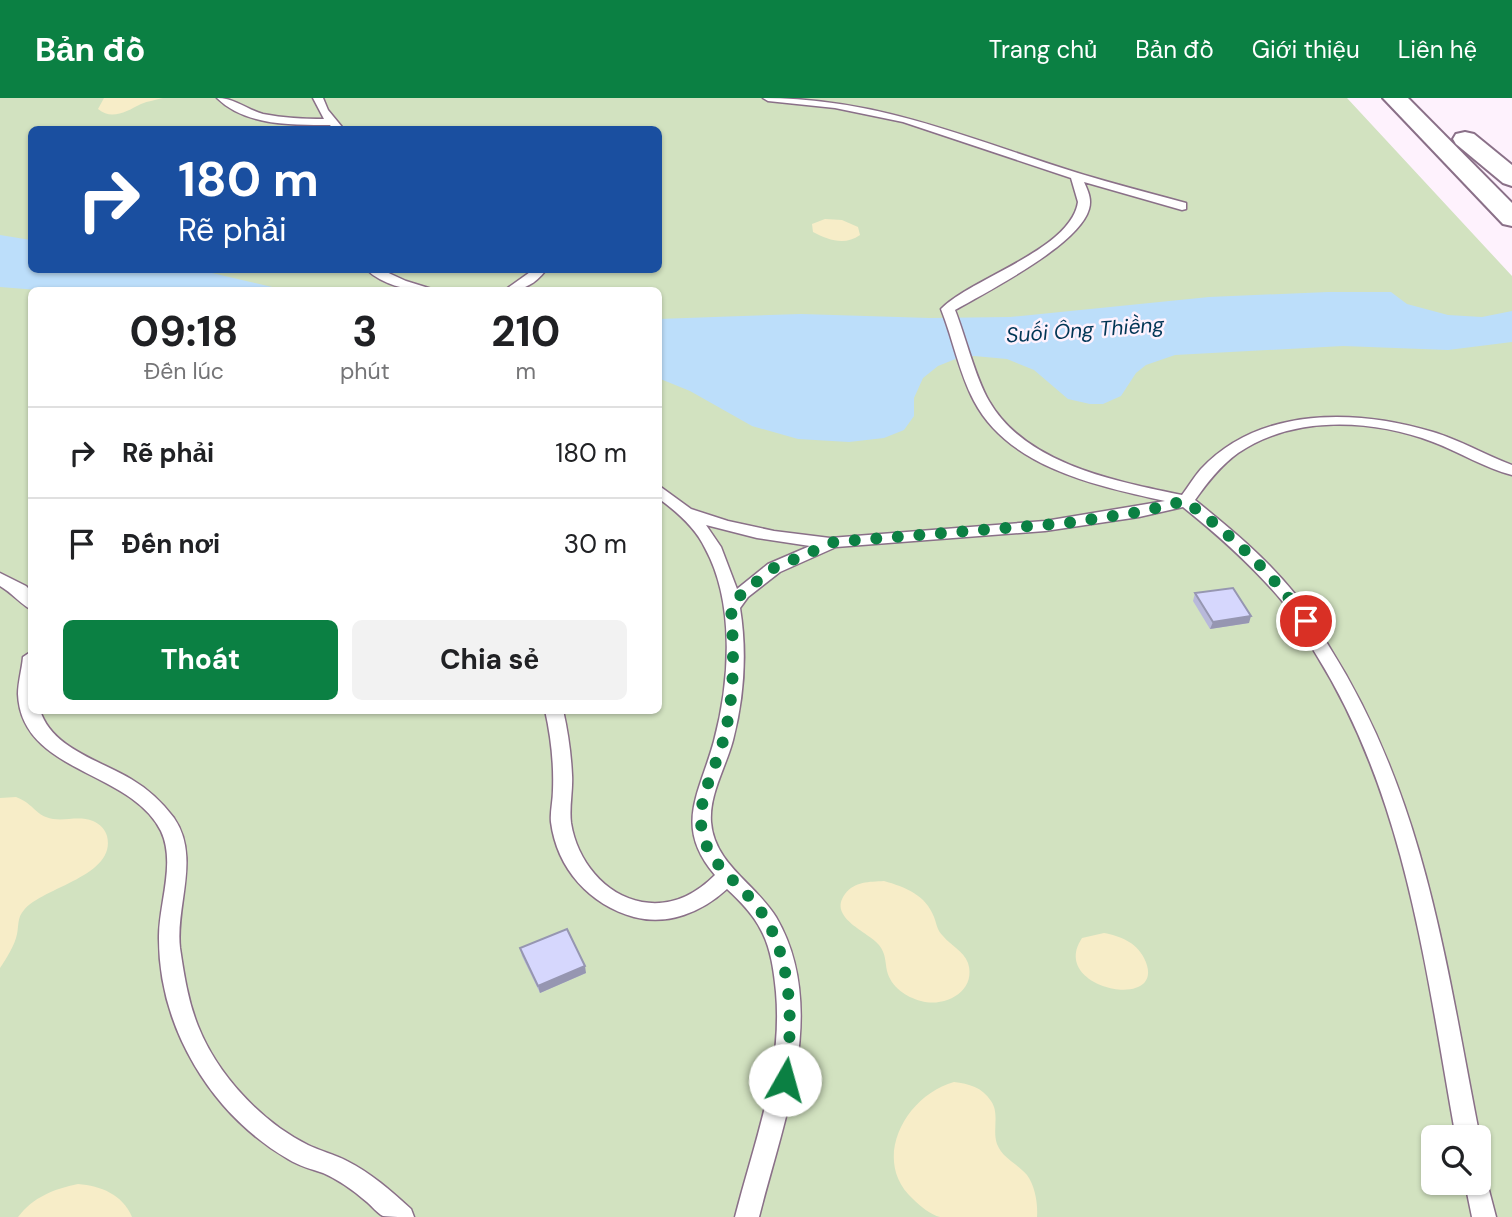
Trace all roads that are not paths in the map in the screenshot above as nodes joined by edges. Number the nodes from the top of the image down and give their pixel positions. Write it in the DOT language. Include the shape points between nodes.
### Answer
graph roads {
  1 [pos="222,98"];
  2 [pos="318,98"];
  3 [pos="768,98"];
  4 [pos="1395,98"];
  5 [pos="1416,98"];
  6 [pos="335,126"];
  7 [pos="1075,176"];
  8 [pos="1512,178"];
  9 [pos="1182,206"];
  10 [pos="1512,218"];
  11 [pos="379,273"];
  12 [pos="537,273"];
  13 [pos="416,287"];
  14 [pos="517,287"];
  15 [pos="1512,470"];
  16 [pos="662,493"];
  17 [pos="1185,501"];
  18 [pos="688,514"];
  19 [pos="834,542"];
  20 [pos="0,579"];
  21 [pos="28,599"];
  22 [pos="731,608"];
  23 [pos="28,664"];
  24 [pos="555,714"];
  25 [pos="727,876"];
  26 [pos="1465,1125"];
  27 [pos="1479,1195"];
  28 [pos="402,1217"];
  29 [pos="747,1217"];
  30 [pos="1484,1217"];
  1 -- 6 [label="lane" via="264,117"];
  2 -- 6 [label="lane"];
  3 -- 7 [label="lane" via="896,117"];
  4 -- 10 [label="street"];
  5 -- 8 [label="street"];
  7 -- 9 [label="lane"];
  7 -- 17 [label="lane" via="1082,187 1084,209 1072,228 948,309 982,403 1012,436 1038,454 1093,477"];
  11 -- 13 [label="lane"];
  12 -- 14 [label="lane"];
  15 -- 17 [label="lane" via="1400,427 1324,420 1280,428 1231,450 1212,464"];
  16 -- 18 [label="lane"];
  17 -- 19 [label="lane" via="1067,523"];
  17 -- 26 [label="lane" via="1242,547 1291,600 1370,736 1401,818 1423,897"];
  18 -- 19 [label="lane" via="765,536"];
  18 -- 22 [label="lane" via="714,548"];
  19 -- 22 [label="lane" via="774,568"];
  20 -- 21 [label="lane"];
  22 -- 25 [label="lane" via="731,695 701,821 704,841"];
  23 -- 28 [label="lane" via="16,693 17,712 23,730 36,745 142,795 169,826 176,869 169,936 174,981 187,1025 209,1067 238,1107 267,1132 300,1153 340,1169"];
  24 -- 25 [label="lane" via="562,756 565,841 589,883 623,907 646,911 686,906 709,894"];
  25 -- 29 [label="lane" via="769,924 783,965 790,1009 781,1105"];
  27 -- 30 [label="lane"];
}
